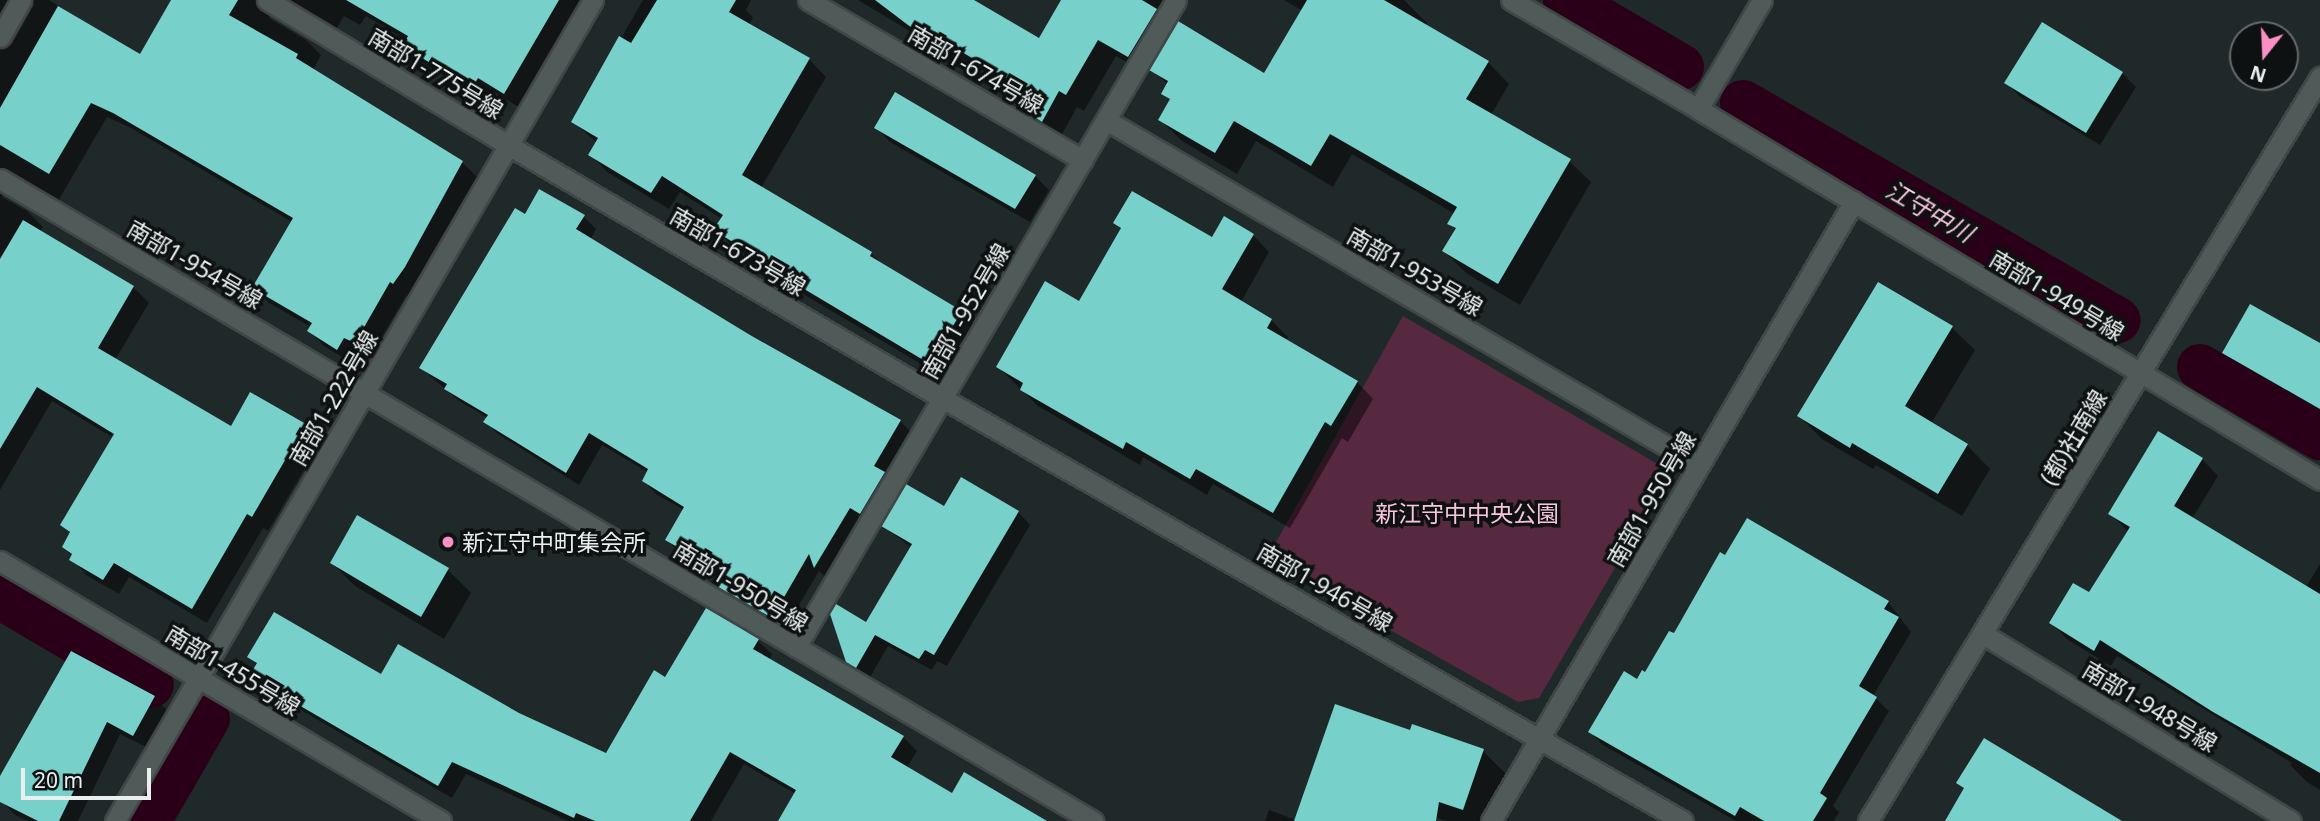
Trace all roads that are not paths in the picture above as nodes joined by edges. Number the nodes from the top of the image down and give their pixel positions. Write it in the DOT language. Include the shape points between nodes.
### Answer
graph roads {
  1 [pos="21,0"];
  2 [pos="267,0"];
  3 [pos="593,0"];
  4 [pos="808,0"];
  5 [pos="1176,0"];
  6 [pos="1511,0"];
  7 [pos="1762,0"];
  8 [pos="0,37"];
  9 [pos="2320,77"];
  10 [pos="1698,109"];
  11 [pos="1106,120"];
  12 [pos="508,145"];
  13 [pos="1083,160"];
  14 [pos="0,179"];
  15 [pos="1854,201"];
  16 [pos="2140,373"];
  17 [pos="364,392"];
  18 [pos="942,398"];
  19 [pos="1699,465"];
  20 [pos="2320,480"];
  21 [pos="0,561"];
  22 [pos="1983,634"];
  23 [pos="796,647"];
  24 [pos="198,677"];
  25 [pos="1540,737"];
  26 [pos="115,821"];
  27 [pos="441,821"];
  28 [pos="1093,821"];
  29 [pos="1491,821"];
  30 [pos="1683,821"];
  31 [pos="1868,821"];
  32 [pos="2291,821"];
  1 -- 8 [label="street"];
  2 -- 12 [label="street, 南部1-775号線"];
  3 -- 12 [label="street, 南部1-222号線"];
  4 -- 13 [label="street, 南部1-674号線"];
  5 -- 11 [label="street, 南部1-952号線"];
  6 -- 10 [label="street"];
  7 -- 10 [label="street"];
  9 -- 16 [label="street, (都)社南線"];
  10 -- 15 [label="street, 南部1-949号線"];
  11 -- 13 [label="street, 南部1-952号線"];
  11 -- 19 [label="street, 南部1-953号線"];
  12 -- 17 [label="street, 南部1-222号線"];
  12 -- 18 [label="street, 南部1-673号線"];
  13 -- 18 [label="street, 南部1-952号線"];
  14 -- 17 [label="street, 南部1-954号線"];
  15 -- 16 [label="street, 南部1-949号線"];
  15 -- 19 [label="street, 南部1-950号線"];
  16 -- 20 [label="street, 南部1-949号線"];
  16 -- 22 [label="street, (都)社南線"];
  17 -- 23 [label="street, 南部1-950号線"];
  17 -- 24 [label="street, 南部1-222号線"];
  18 -- 23 [label="street, 南部1-952号線"];
  18 -- 25 [label="street, 南部1-946号線"];
  19 -- 25 [label="street, 南部1-950号線"];
  21 -- 24 [label="street, 南部1-455号線"];
  22 -- 31 [label="street, (都)社南線"];
  22 -- 32 [label="street, 南部1-948号線"];
  23 -- 28 [label="street, 南部1-950号線"];
  24 -- 26 [label="street, 南部1-222号線"];
  24 -- 27 [label="street, 南部1-455号線"];
  25 -- 29 [label="street, 南部1-950号線"];
  25 -- 30 [label="street, 南部1-946号線"];
}
